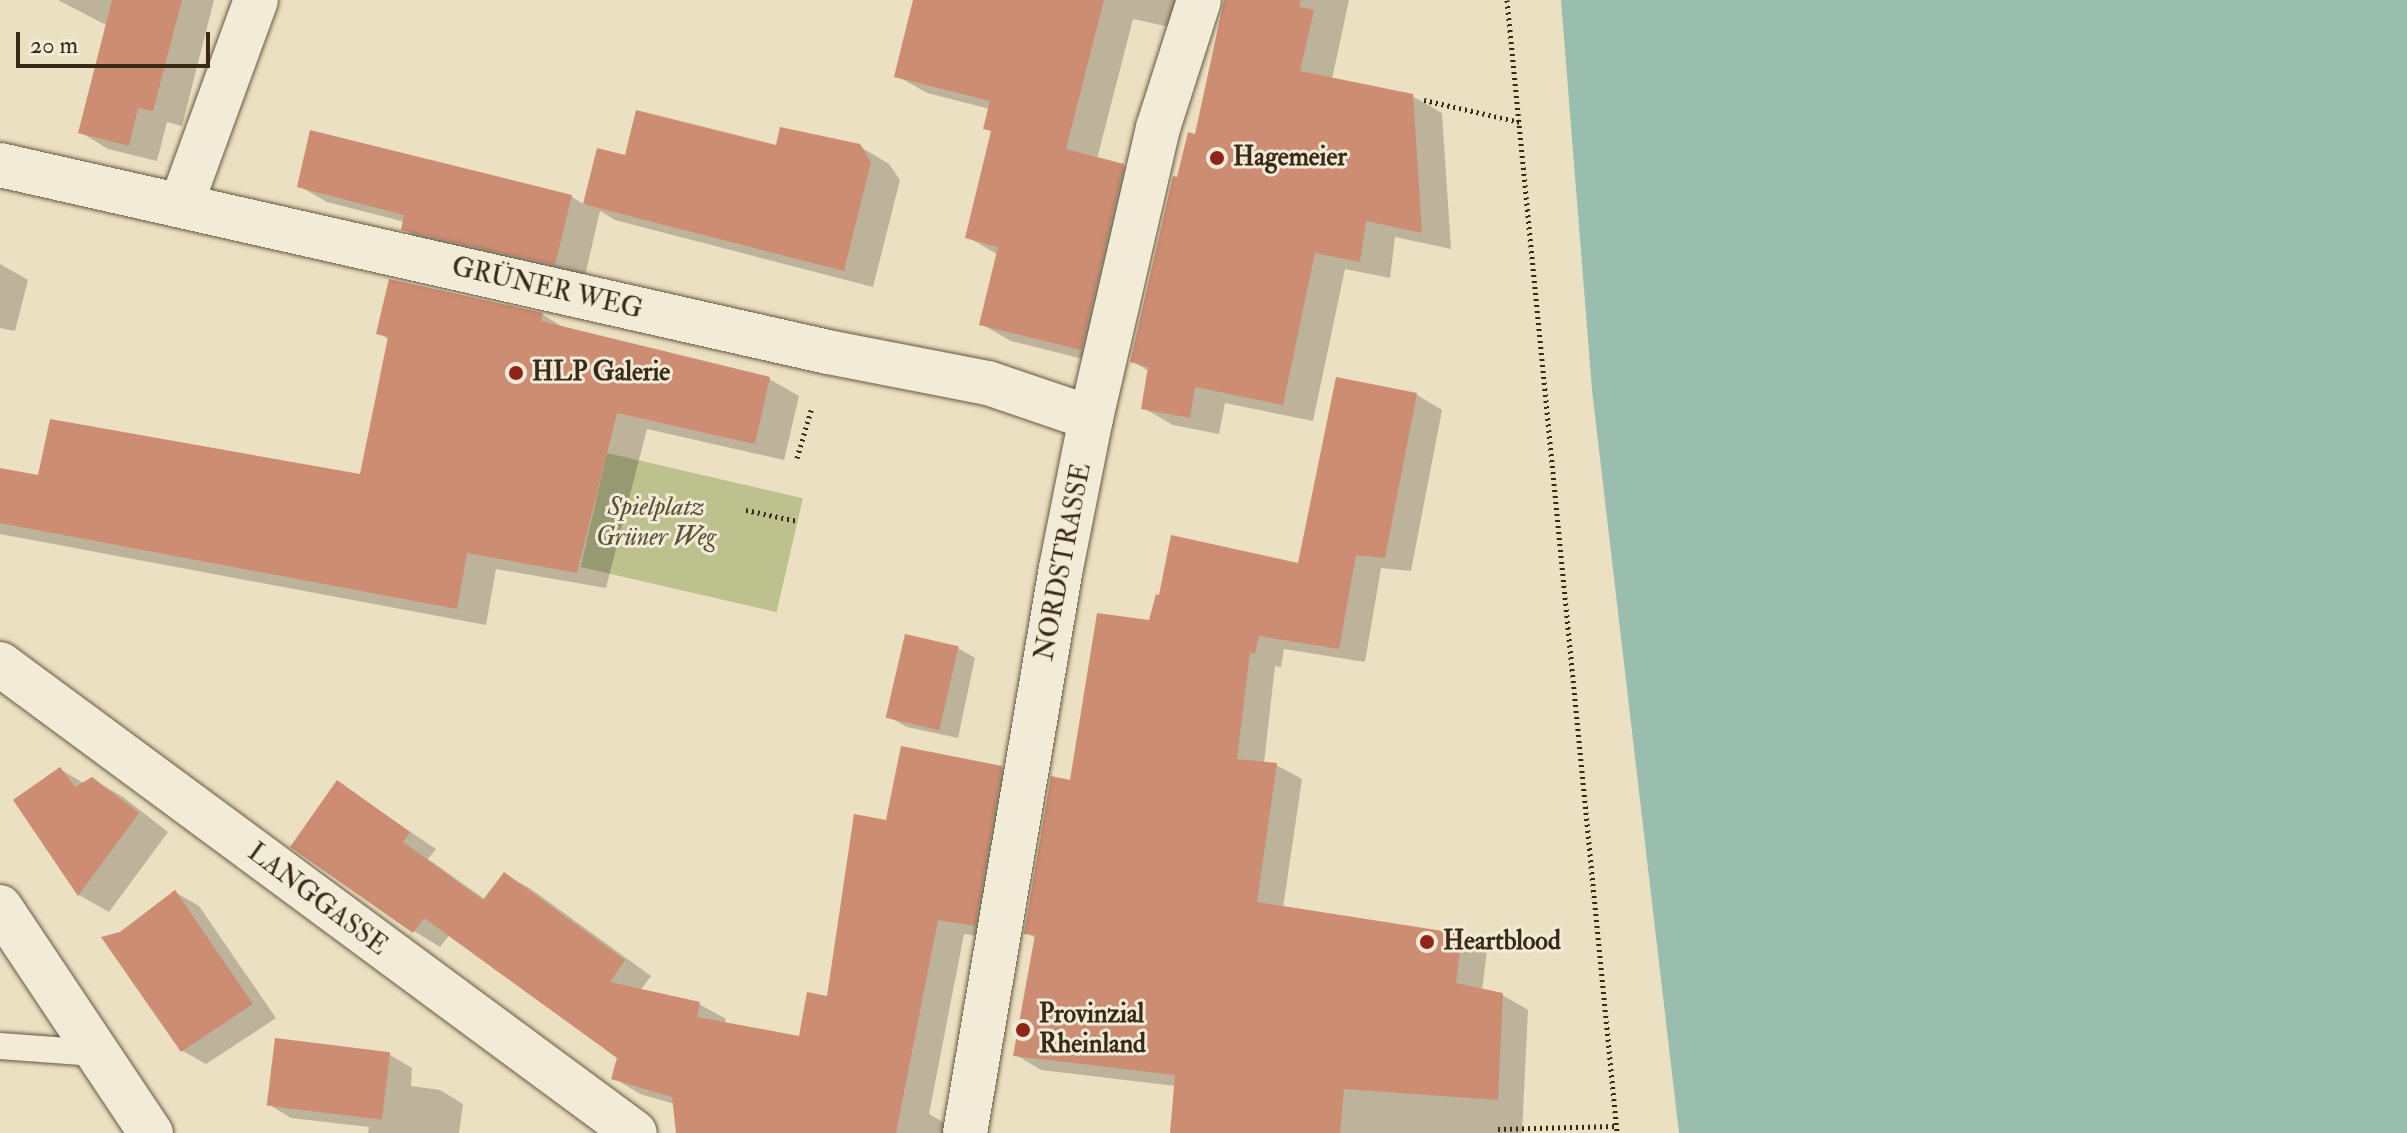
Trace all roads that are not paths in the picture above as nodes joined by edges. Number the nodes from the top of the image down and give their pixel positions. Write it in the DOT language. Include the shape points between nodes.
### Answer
graph roads {
  1 [pos="256,0"];
  2 [pos="1199,0"];
  3 [pos="0,165"];
  4 [pos="181,205"];
  5 [pos="1091,418"];
  6 [pos="0,664"];
  7 [pos="0,907"];
  8 [pos="0,1046"];
  9 [pos="95,1053"];
  10 [pos="151,1133"];
  11 [pos="635,1133"];
  12 [pos="965,1133"];
  1 -- 4 [label="street"];
  2 -- 5 [label="street, NORDSTRASSE" via="1158,128"];
  3 -- 4 [label="street, GRÜNER WEG"];
  4 -- 5 [label="street, GRÜNER WEG" via="828,352 988,383"];
  5 -- 12 [label="street, NORDSTRASSE"];
  6 -- 11 [label="street, LANGGASSE"];
  7 -- 9 [label="street"];
  8 -- 9 [label="lane"];
  9 -- 10 [label="street"];
}
